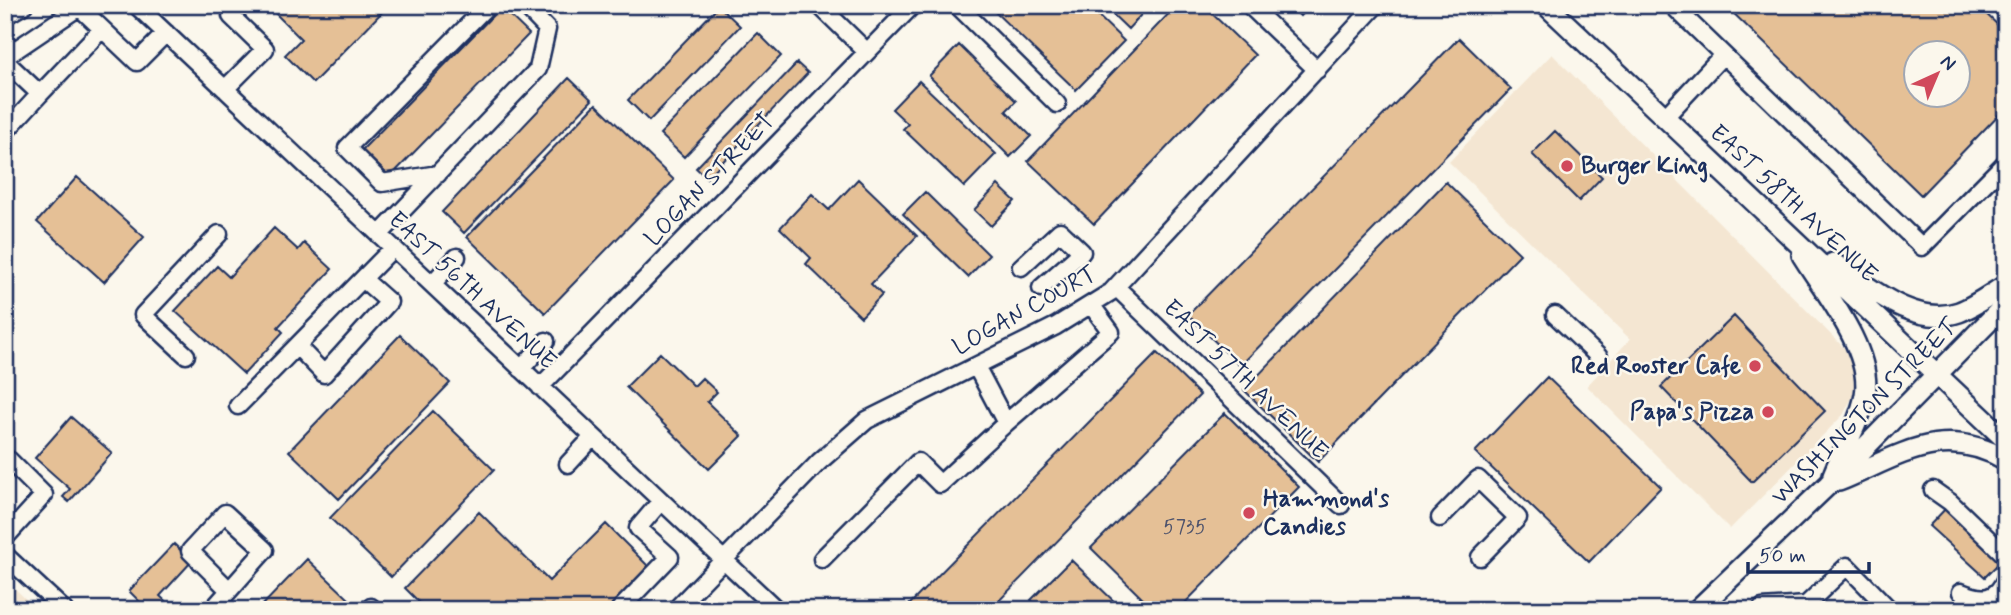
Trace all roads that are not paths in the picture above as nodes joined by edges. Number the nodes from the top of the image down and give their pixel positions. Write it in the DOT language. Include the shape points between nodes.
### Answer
graph roads {
  1 [pos="24,5"];
  2 [pos="136,5"];
  3 [pos="488,5"];
  4 [pos="524,5"];
  5 [pos="819,5"];
  6 [pos="913,5"];
  7 [pos="957,5"];
  8 [pos="1249,5"];
  9 [pos="1376,5"];
  10 [pos="1546,5"];
  11 [pos="1672,5"];
  12 [pos="78,6"];
  13 [pos="5,16"];
  14 [pos="231,16"];
  15 [pos="102,29"];
  16 [pos="166,33"];
  17 [pos="867,52"];
  18 [pos="1723,55"];
  19 [pos="5,59"];
  20 [pos="1317,70"];
  21 [pos="225,89"];
  22 [pos="40,94"];
  23 [pos="1057,104"];
  24 [pos="1665,117"];
  25 [pos="5,132"];
  26 [pos="2006,162"];
  27 [pos="438,174"];
  28 [pos="219,234"];
  29 [pos="1789,234"];
  30 [pos="379,235"];
  31 [pos="393,248"];
  32 [pos="457,257"];
  33 [pos="1021,268"];
  34 [pos="363,279"];
  35 [pos="432,284"];
  36 [pos="2006,285"];
  37 [pos="1116,287"];
  38 [pos="1041,288"];
  39 [pos="2006,304"];
  40 [pos="1091,306"];
  41 [pos="1555,315"];
  42 [pos="546,341"];
  43 [pos="297,346"];
  44 [pos="186,355"];
  45 [pos="1599,357"];
  46 [pos="976,366"];
  47 [pos="521,369"];
  48 [pos="1939,375"];
  49 [pos="540,387"];
  50 [pos="238,406"];
  51 [pos="1006,423"];
  52 [pos="593,437"];
  53 [pos="2006,440"];
  54 [pos="2006,460"];
  55 [pos="5,464"];
  56 [pos="568,464"];
  57 [pos="1828,485"];
  58 [pos="1933,491"];
  59 [pos="661,501"];
  60 [pos="1341,505"];
  61 [pos="1440,518"];
  62 [pos="5,538"];
  63 [pos="2006,556"];
  64 [pos="1480,557"];
  65 [pos="822,559"];
  66 [pos="724,560"];
  67 [pos="9,566"];
  68 [pos="2006,578"];
  69 [pos="229,590"];
  70 [pos="1961,592"];
  71 [pos="2006,602"];
  72 [pos="1762,608"];
  73 [pos="1800,608"];
  74 [pos="64,610"];
  75 [pos="212,610"];
  76 [pos="619,610"];
  77 [pos="676,610"];
  78 [pos="777,610"];
  79 [pos="1697,610"];
  80 [pos="1890,610"];
  81 [pos="1993,610"];
  1 -- 13 [label="street"];
  2 -- 16 [label="street, EAST 56TH AVENUE"];
  3 -- 27 [label="street" via="347,148 382,183"];
  4 -- 27 [label="street" via="547,29 538,69"];
  5 -- 17 [label="street"];
  6 -- 17 [label="street, LOGAN STREET"];
  7 -- 23 [label="street"];
  8 -- 20 [label="street"];
  9 -- 20 [label="street, LOGAN COURT"];
  10 -- 24 [label="main road, EAST 58TH AVENUE"];
  11 -- 18 [label="street"];
  12 -- 15 [label="street"];
  12 -- 19 [label="street"];
  14 -- 21 [label="street" via="265,49"];
  15 -- 16 [label="street" via="137,62"];
  15 -- 22 [label="street"];
  16 -- 21 [label="street, EAST 56TH AVENUE"];
  17 -- 49 [label="street, LOGAN STREET"];
  18 -- 24 [label="street"];
  18 -- 26 [label="street" via="1922,247"];
  19 -- 22 [label="street"];
  20 -- 37 [label="street, LOGAN COURT"];
  21 -- 30 [label="street, EAST 56TH AVENUE"];
  22 -- 25 [label="street"];
  24 -- 29 [label="main road, EAST 58TH AVENUE"];
  27 -- 30 [label="street"];
  28 -- 44 [label="street" via="143,315"];
  29 -- 36 [label="main road" via="1916,313 1958,313"];
  29 -- 48 [label="main road, EAST 58TH AVENUE"];
  29 -- 57 [label="main road" via="1856,343 1864,366 1865,395"];
  30 -- 31 [label="street, EAST 56TH AVENUE"];
  31 -- 34 [label="street"];
  31 -- 35 [label="street, EAST 56TH AVENUE"];
  32 -- 35 [label="street"];
  33 -- 38 [label="street" via="1060,231 1082,252"];
  34 -- 43 [label="street"];
  34 -- 43 [label="street" via="389,302 324,374"];
  35 -- 47 [label="street, EAST 56TH AVENUE"];
  37 -- 40 [label="street, LOGAN COURT"];
  37 -- 60 [label="street, EAST 57TH AVENUE"];
  39 -- 48 [label="main road, WASHINGTON STREET"];
  40 -- 46 [label="street, LOGAN COURT"];
  40 -- 51 [label="street" via="1111,332"];
  41 -- 45 [label="street"];
  42 -- 47 [label="street"];
  43 -- 50 [label="street"];
  46 -- 51 [label="street"];
  46 -- 66 [label="street, LOGAN COURT" via="867,420 819,462"];
  47 -- 49 [label="street, EAST 56TH AVENUE"];
  48 -- 53 [label="main road, EAST 58TH AVENUE"];
  48 -- 57 [label="main road, WASHINGTON STREET"];
  49 -- 52 [label="street, EAST 56TH AVENUE"];
  51 -- 65 [label="street" via="940,484 918,462"];
  52 -- 56 [label="street"];
  52 -- 59 [label="street, EAST 56TH AVENUE"];
  54 -- 57 [label="main road" via="1964,443 1944,441"];
  55 -- 62 [label="street" via="9,460 44,495"];
  57 -- 79 [label="main road, WASHINGTON STREET"];
  58 -- 63 [label="street"];
  59 -- 66 [label="street, EAST 56TH AVENUE"];
  59 -- 76 [label="street" via="638,527 670,557"];
  61 -- 64 [label="street" via="1478,479 1518,518"];
  66 -- 77 [label="street"];
  66 -- 78 [label="street, EAST 56TH AVENUE"];
  67 -- 74 [label="street"];
  68 -- 70 [label="street" via="1991,598"];
  69 -- 69 [label="street" via="265,550 225,513 190,551"];
  69 -- 75 [label="street"];
  71 -- 81 [label="street"];
  72 -- 73 [label="street"];
  73 -- 80 [label="street" via="1847,566"];
}
